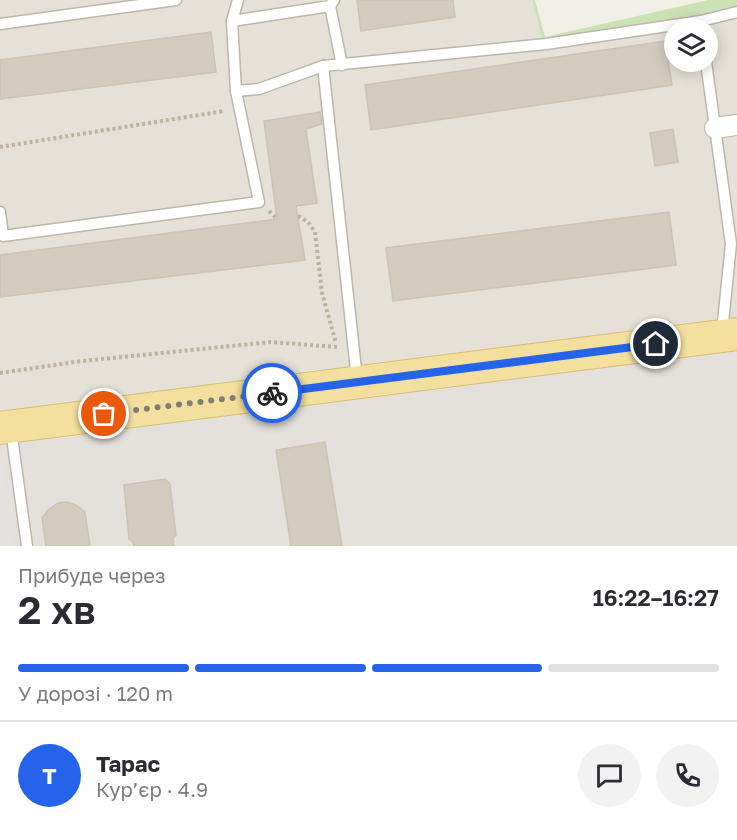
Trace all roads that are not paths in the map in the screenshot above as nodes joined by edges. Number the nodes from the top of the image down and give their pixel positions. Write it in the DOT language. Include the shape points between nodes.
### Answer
graph roads {
  1 [pos="176,0"];
  2 [pos="238,0"];
  3 [pos="332,3"];
  4 [pos="737,12"];
  5 [pos="718,19"];
  6 [pos="232,21"];
  7 [pos="0,24"];
  8 [pos="664,30"];
  9 [pos="342,65"];
  10 [pos="323,66"];
  11 [pos="707,72"];
  12 [pos="236,91"];
  13 [pos="737,125"];
  14 [pos="715,128"];
  15 [pos="0,212"];
  16 [pos="730,335"];
  17 [pos="353,384"];
  18 [pos="5,427"];
  19 [pos="27,546"];
  1 -- 7 [label="lane"];
  2 -- 6 [label="lane"];
  3 -- 6 [label="lane"];
  3 -- 9 [label="lane"];
  4 -- 5 [label="lane"];
  6 -- 12 [label="lane"];
  8 -- 9 [label="lane"];
  9 -- 10 [label="lane"];
  10 -- 12 [label="lane" via="259,89"];
  10 -- 17 [label="lane"];
  11 -- 14 [label="lane"];
  12 -- 15 [label="lane" via="260,202 3,236"];
  13 -- 14 [label="street"];
  14 -- 16 [label="lane" via="731,244"];
  16 -- 17 [label="main road"];
  17 -- 18 [label="main road"];
  18 -- 19 [label="lane"];
}
